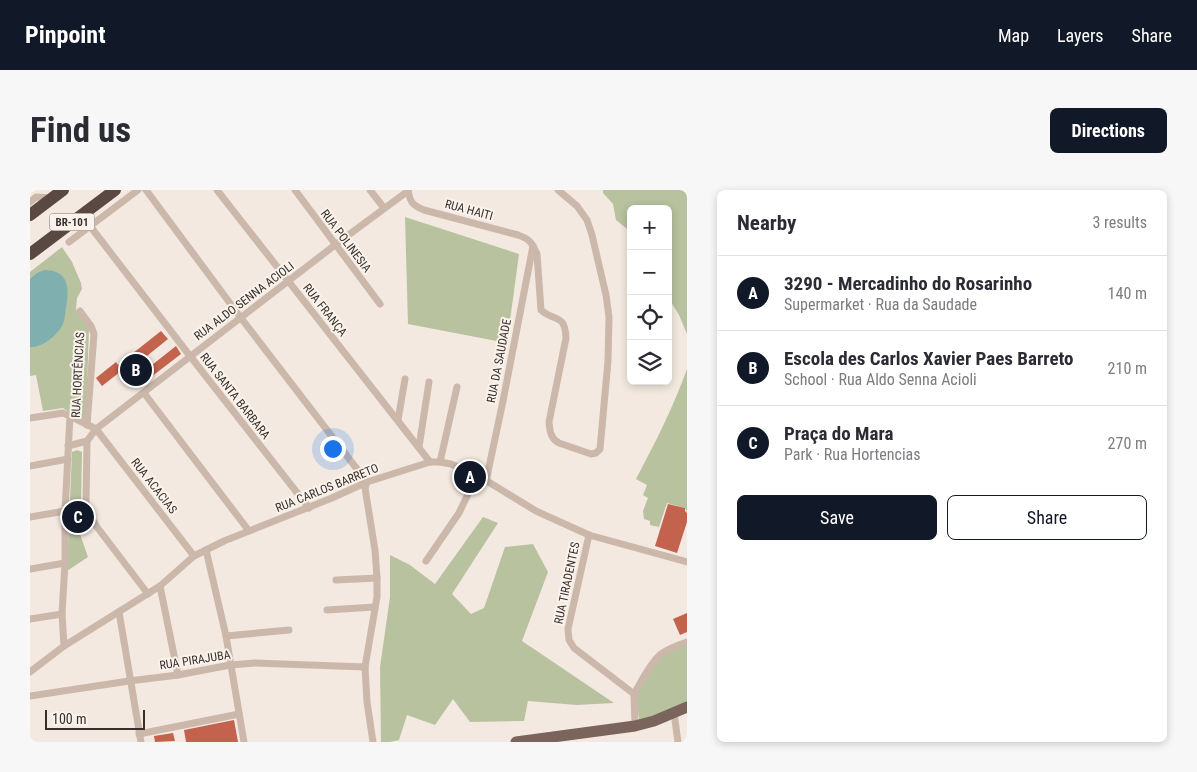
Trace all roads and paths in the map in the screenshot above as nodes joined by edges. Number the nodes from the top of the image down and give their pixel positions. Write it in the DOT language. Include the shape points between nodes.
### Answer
graph roads {
  1 [pos="63,190"];
  2 [pos="114,190"];
  3 [pos="138,190"];
  4 [pos="146,190"];
  5 [pos="217,190"];
  6 [pos="295,190"];
  7 [pos="370,190"];
  8 [pos="558,190"];
  9 [pos="408,191"];
  10 [pos="52,198"];
  11 [pos="30,202"];
  12 [pos="384,208"];
  13 [pos="30,215"];
  14 [pos="90,226"];
  15 [pos="69,242"];
  16 [pos="335,245"];
  17 [pos="533,246"];
  18 [pos="30,254"];
  19 [pos="288,281"];
  20 [pos="380,304"];
  21 [pos="80,311"];
  22 [pos="241,318"];
  23 [pos="190,356"];
  24 [pos="405,379"];
  25 [pos="429,382"];
  26 [pos="457,387"];
  27 [pos="144,393"];
  28 [pos="70,416"];
  29 [pos="30,418"];
  30 [pos="398,420"];
  31 [pos="87,425"];
  32 [pos="96,429"];
  33 [pos="87,441"];
  34 [pos="68,446"];
  35 [pos="418,447"];
  36 [pos="68,459"];
  37 [pos="430,462"];
  38 [pos="440,462"];
  39 [pos="30,466"];
  40 [pos="477,474"];
  41 [pos="486,481"];
  42 [pos="367,482"];
  43 [pos="309,508"];
  44 [pos="66,511"];
  45 [pos="30,517"];
  46 [pos="249,531"];
  47 [pos="589,535"];
  48 [pos="206,550"];
  49 [pos="194,556"];
  50 [pos="426,561"];
  51 [pos="687,562"];
  52 [pos="65,563"];
  53 [pos="30,570"];
  54 [pos="377,578"];
  55 [pos="336,580"];
  56 [pos="160,586"];
  57 [pos="148,594"];
  58 [pos="375,607"];
  59 [pos="326,610"];
  60 [pos="118,612"];
  61 [pos="62,614"];
  62 [pos="30,619"];
  63 [pos="289,630"];
  64 [pos="226,636"];
  65 [pos="687,642"];
  66 [pos="64,646"];
  67 [pos="230,666"];
  68 [pos="365,667"];
  69 [pos="30,671"];
  70 [pos="178,675"];
  71 [pos="129,681"];
  72 [pos="634,694"];
  73 [pos="30,696"];
  74 [pos="687,707"];
  75 [pos="674,713"];
  76 [pos="239,714"];
  77 [pos="636,726"];
  78 [pos="140,738"];
  79 [pos="545,740"];
  80 [pos="244,742"];
  81 [pos="373,742"];
  82 [pos="516,742"];
  83 [pos="678,742"];
  1 -- 10 [label="highway, BR-101"];
  2 -- 18 [label="highway, BR-101"];
  3 -- 14 [label="street"];
  4 -- 22 [label="street"];
  5 -- 19 [label="street, RUA FRANÇA"];
  6 -- 16 [label="street, RUA POLINESIA"];
  7 -- 12 [label="street"];
  8 -- 17 [label="street" via="577,206 587,220 606,295 608,361 600,448 596,453 555,441 550,432 549,422 566,329 559,318 541,310 537,254"];
  9 -- 12 [label="street, RUA ALDO SENNA ACIOLI"];
  9 -- 17 [label="street, RUA HAITI" via="411,203 416,207 518,235"];
  10 -- 11 [label="street" via="36,197"];
  10 -- 13 [label="highway, BR-101"];
  12 -- 16 [label="street, RUA ALDO SENNA ACIOLI"];
  14 -- 15 [label="street"];
  14 -- 23 [label="street, RUA SANTA BARBARA"];
  16 -- 19 [label="street, RUA ALDO SENNA ACIOLI"];
  16 -- 20 [label="street, RUA POLINESIA"];
  17 -- 41 [label="street, RUA DA SAUDADE"];
  19 -- 22 [label="street, RUA ALDO SENNA ACIOLI"];
  19 -- 30 [label="street, RUA FRANÇA"];
  21 -- 31 [label="street, RUA HORTÊNCIAS" via="94,334"];
  22 -- 23 [label="street, RUA ALDO SENNA ACIOLI"];
  22 -- 42 [label="street"];
  23 -- 27 [label="street, RUA ALDO SENNA ACIOLI"];
  23 -- 43 [label="street, RUA SANTA BARBARA"];
  24 -- 30 [label="street"];
  25 -- 35 [label="street"];
  26 -- 38 [label="street"];
  27 -- 32 [label="street, RUA ALDO SENNA ACIOLI"];
  27 -- 46 [label="street"];
  28 -- 29 [label="street" via="58,414"];
  28 -- 31 [label="street"];
  28 -- 34 [label="street"];
  30 -- 35 [label="street, RUA FRANÇA"];
  31 -- 32 [label="street"];
  32 -- 33 [label="street, RUA ALDO SENNA ACIOLI"];
  32 -- 49 [label="street, RUA ACACIAS"];
  33 -- 34 [label="street"];
  33 -- 57 [label="street" via="86,504 90,516"];
  34 -- 36 [label="street"];
  35 -- 37 [label="street, RUA FRANÇA"];
  36 -- 39 [label="street"];
  36 -- 44 [label="street"];
  37 -- 38 [label="street, RUA CARLOS BARRETO"];
  37 -- 42 [label="street, RUA CARLOS BARRETO"];
  38 -- 40 [label="street, RUA CARLOS BARRETO"];
  40 -- 41 [label="street, RUA CARLOS BARRETO"];
  40 -- 50 [label="street" via="459,513"];
  41 -- 47 [label="street, RUA CARLOS BARRETO"];
  42 -- 43 [label="street, RUA CARLOS BARRETO"];
  42 -- 54 [label="street" via="365,488"];
  43 -- 46 [label="street, RUA CARLOS BARRETO"];
  44 -- 45 [label="street"];
  44 -- 52 [label="street"];
  46 -- 48 [label="street, RUA CARLOS BARRETO"];
  47 -- 51 [label="street, RUA CARLOS BARRETO"];
  47 -- 72 [label="street, RUA TIRADENTES" via="568,629 569,640 574,648"];
  48 -- 49 [label="street, RUA CARLOS BARRETO"];
  48 -- 64 [label="street"];
  49 -- 56 [label="street, RUA CARLOS BARRETO"];
  52 -- 53 [label="street"];
  52 -- 61 [label="street"];
  54 -- 55 [label="street"];
  54 -- 58 [label="street"];
  56 -- 57 [label="street, RUA CARLOS BARRETO"];
  56 -- 70 [label="street"];
  57 -- 60 [label="street, RUA CARLOS BARRETO"];
  58 -- 59 [label="street"];
  58 -- 68 [label="street"];
  60 -- 66 [label="street, RUA CARLOS BARRETO"];
  60 -- 71 [label="street"];
  61 -- 62 [label="street"];
  61 -- 66 [label="street"];
  63 -- 64 [label="street"];
  64 -- 67 [label="street"];
  65 -- 72 [label="street" via="660,655"];
  66 -- 69 [label="street, RUA CARLOS BARRETO"];
  67 -- 68 [label="street, RUA PIRAJUBA" via="255,663"];
  67 -- 70 [label="street, RUA PIRAJUBA"];
  67 -- 76 [label="street"];
  68 -- 81 [label="street"];
  70 -- 71 [label="street, RUA PIRAJUBA"];
  71 -- 73 [label="street, RUA PIRAJUBA"];
  71 -- 78 [label="street"];
  72 -- 77 [label="street"];
  74 -- 75 [label="main road"];
  75 -- 77 [label="main road"];
  75 -- 83 [label="street"];
  76 -- 78 [label="street"];
  76 -- 80 [label="street"];
  77 -- 79 [label="main road"];
  79 -- 82 [label="main road"];
}
